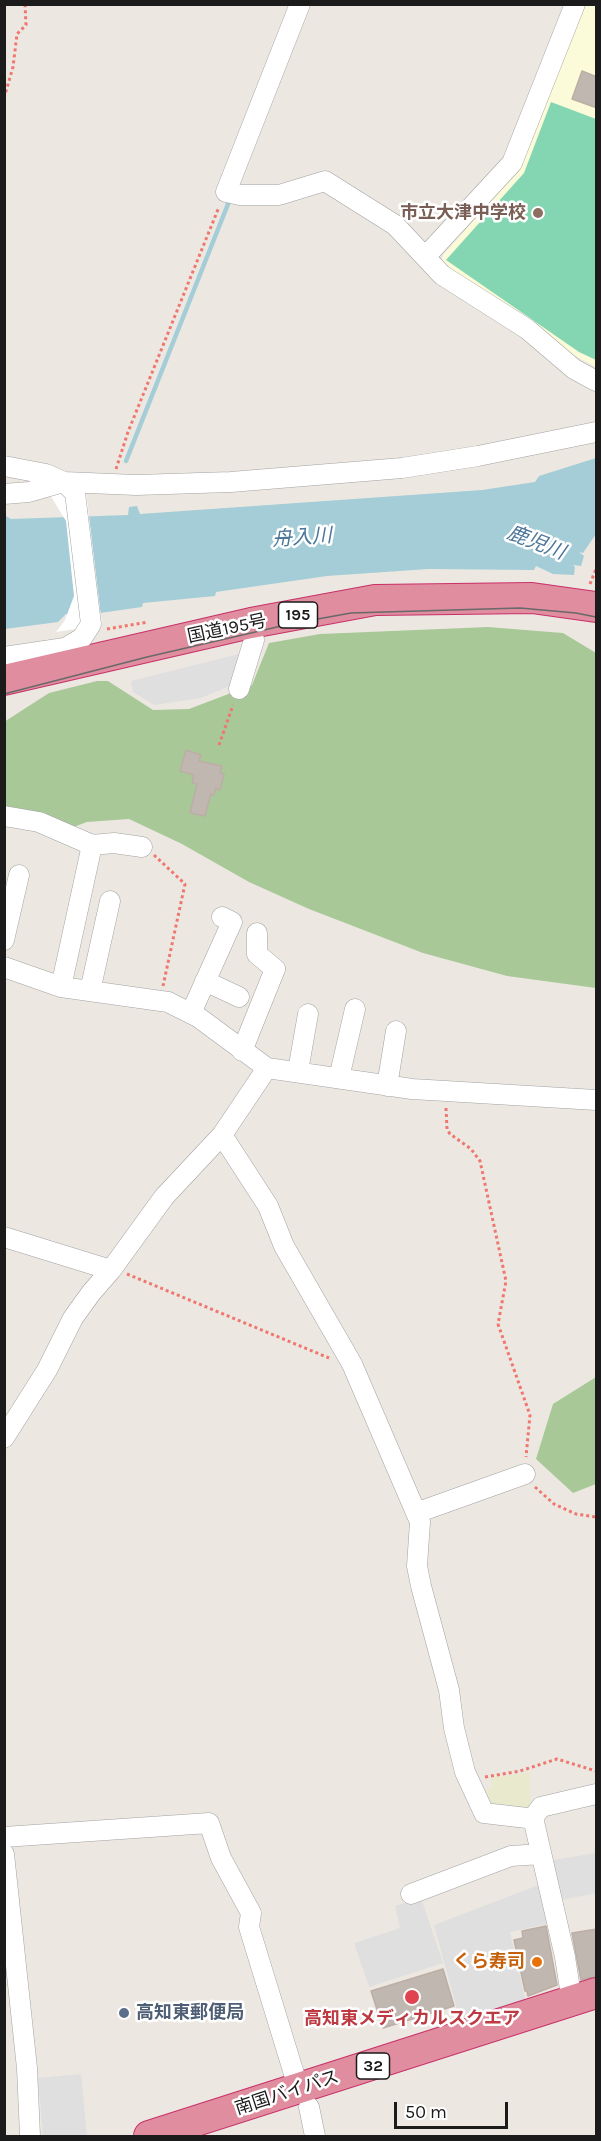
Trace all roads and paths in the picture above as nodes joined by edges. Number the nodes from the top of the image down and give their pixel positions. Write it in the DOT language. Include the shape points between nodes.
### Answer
graph roads {
  1 [pos="25,4"];
  2 [pos="300,4"];
  3 [pos="575,4"];
  4 [pos="6,90"];
  5 [pos="4,98"];
  6 [pos="226,192"];
  7 [pos="426,256"];
  8 [pos="597,381"];
  9 [pos="597,432"];
  10 [pos="4,466"];
  11 [pos="111,482"];
  12 [pos="70,488"];
  13 [pos="4,494"];
  14 [pos="595,602"];
  15 [pos="251,623"];
  16 [pos="4,657"];
  17 [pos="4,680"];
  18 [pos="239,690"];
  19 [pos="219,745"];
  20 [pos="4,816"];
  21 [pos="92,845"];
  22 [pos="142,847"];
  23 [pos="19,875"];
  24 [pos="110,901"];
  25 [pos="222,917"];
  26 [pos="257,933"];
  27 [pos="4,940"];
  28 [pos="4,967"];
  29 [pos="205,981"];
  30 [pos="61,987"];
  31 [pos="90,991"];
  32 [pos="239,997"];
  33 [pos="160,1000"];
  34 [pos="355,1009"];
  35 [pos="191,1013"];
  36 [pos="308,1014"];
  37 [pos="396,1031"];
  38 [pos="242,1052"];
  39 [pos="267,1068"];
  40 [pos="298,1071"];
  41 [pos="339,1078"];
  42 [pos="387,1086"];
  43 [pos="445,1091"];
  44 [pos="597,1100"];
  45 [pos="222,1136"];
  46 [pos="4,1237"];
  47 [pos="111,1270"];
  48 [pos="351,1362"];
  49 [pos="4,1438"];
  50 [pos="525,1474"];
  51 [pos="416,1513"];
  52 [pos="597,1517"];
  53 [pos="597,1771"];
  54 [pos="468,1779"];
  55 [pos="597,1794"];
  56 [pos="531,1819"];
  57 [pos="4,1837"];
  58 [pos="4,1854"];
  59 [pos="541,1854"];
  60 [pos="411,1894"];
  61 [pos="588,2003"];
  62 [pos="304,2098"];
  63 [pos="30,2136"];
  64 [pos="149,2136"];
  65 [pos="218,2136"];
  66 [pos="315,2136"];
  1 -- 4 [label="path" via="26,24 17,34"];
  2 -- 6 [label="street"];
  3 -- 7 [label="street" via="512,164"];
  4 -- 5 [label="path"];
  6 -- 7 [label="street" via="279,195 325,181 394,225"];
  6 -- 11 [label="path"];
  7 -- 8 [label="street" via="442,275 527,329 574,369"];
  9 -- 11 [label="street" via="402,468 231,482"];
  10 -- 12 [label="street" via="45,474"];
  11 -- 12 [label="street"];
  12 -- 13 [label="street"];
  12 -- 16 [label="street" via="91,624 82,638 65,648"];
  14 -- 15 [label="highway, 国道195号 / 195" via="531,598 375,600"];
  15 -- 17 [label="highway, 国道195号 / 195"];
  15 -- 18 [label="street" via="254,640"];
  18 -- 19 [label="path"];
  20 -- 21 [label="street" via="39,822"];
  21 -- 22 [label="street"];
  21 -- 30 [label="street"];
  22 -- 33 [label="path" via="185,884"];
  23 -- 27 [label="street"];
  24 -- 31 [label="street"];
  25 -- 29 [label="street" via="232,922"];
  26 -- 38 [label="street" via="257,954 275,969"];
  28 -- 30 [label="street"];
  29 -- 32 [label="street"];
  29 -- 35 [label="street"];
  30 -- 31 [label="street"];
  31 -- 33 [label="street"];
  33 -- 35 [label="street"];
  34 -- 41 [label="street"];
  35 -- 38 [label="street"];
  36 -- 40 [label="street"];
  37 -- 42 [label="street"];
  38 -- 39 [label="street"];
  39 -- 40 [label="street"];
  39 -- 45 [label="street"];
  40 -- 41 [label="street"];
  41 -- 42 [label="street"];
  42 -- 43 [label="street"];
  43 -- 44 [label="street"];
  43 -- 50 [label="path" via="447,1129 480,1161 503,1266 506,1293 498,1324 530,1415"];
  45 -- 47 [label="street" via="164,1197"];
  45 -- 48 [label="street" via="268,1206 284,1245"];
  46 -- 47 [label="street"];
  47 -- 48 [label="path" via="344,1364"];
  47 -- 49 [label="street" via="73,1318 47,1371"];
  48 -- 51 [label="street"];
  50 -- 51 [label="street"];
  50 -- 52 [label="path" via="554,1504 576,1514"];
  51 -- 54 [label="street" via="420,1522 417,1566"];
  53 -- 54 [label="path" via="557,1759 520,1771"];
  54 -- 56 [label="street" via="484,1813"];
  55 -- 56 [label="street" via="541,1807"];
  56 -- 59 [label="street"];
  57 -- 62 [label="street" via="209,1823 221,1858 251,1913 249,1928"];
  58 -- 63 [label="street" via="27,2068"];
  59 -- 60 [label="street" via="511,1856"];
  59 -- 61 [label="street" via="565,1957"];
  61 -- 62 [label="highway, 南国バイパス / 32"];
  62 -- 64 [label="highway, 南国バイパス / 32"];
  62 -- 65 [label="highway, 南国バイパス / 32"];
  62 -- 66 [label="street"];
}
